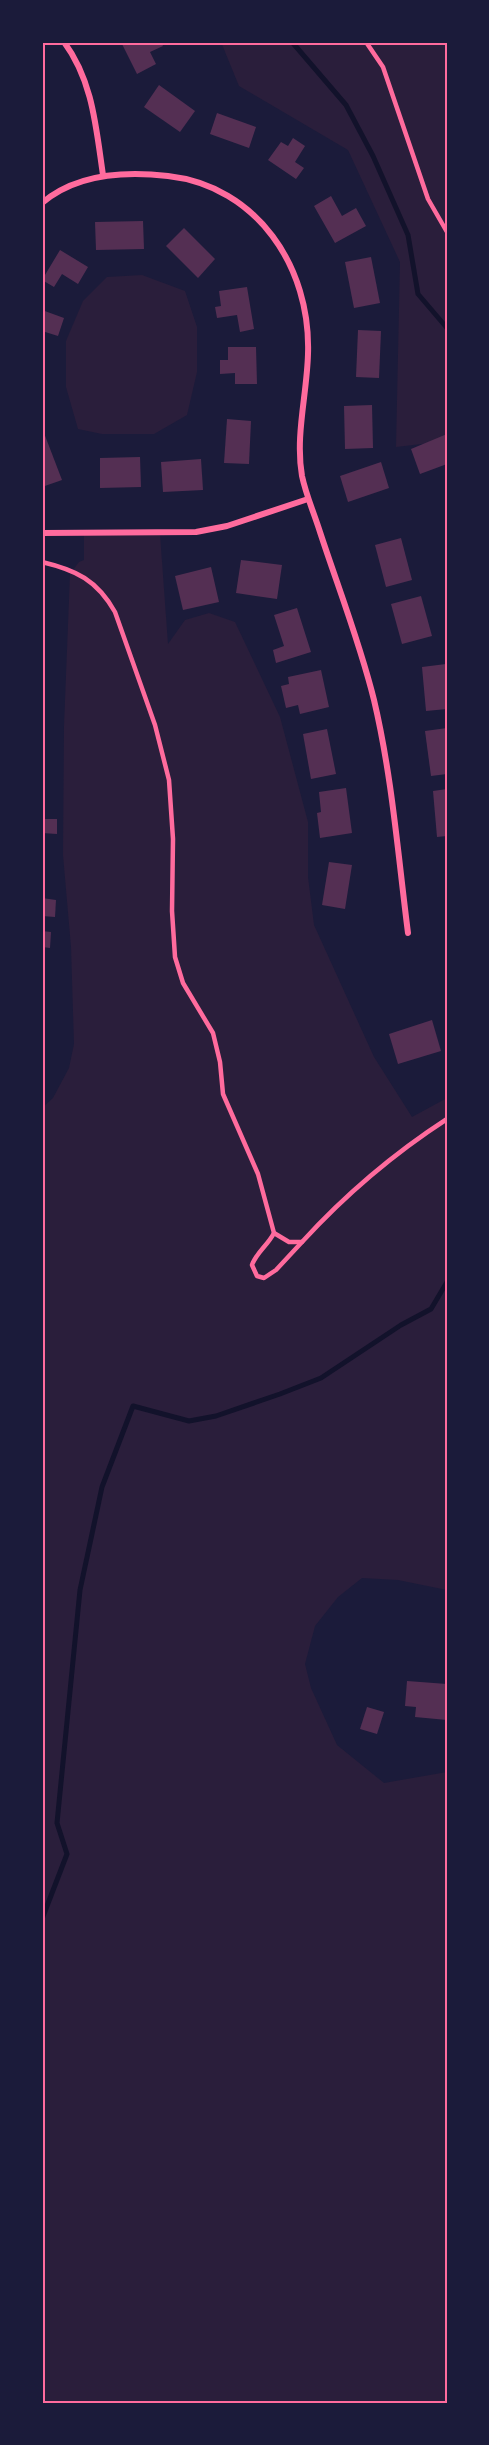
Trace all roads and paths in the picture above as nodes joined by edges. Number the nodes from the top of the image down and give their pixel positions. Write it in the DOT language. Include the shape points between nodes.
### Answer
graph roads {
  1 [pos="64,42"];
  2 [pos="366,42"];
  3 [pos="103,175"];
  4 [pos="42,203"];
  5 [pos="447,232"];
  6 [pos="308,499"];
  7 [pos="42,533"];
  8 [pos="42,562"];
  9 [pos="408,933"];
  10 [pos="447,1119"];
  11 [pos="274,1233"];
  12 [pos="302,1242"];
  1 -- 3 [label="street" via="76,58 91,100"];
  2 -- 5 [label="lane" via="383,67 428,199"];
  3 -- 4 [label="street" via="65,189"];
  3 -- 6 [label="street" via="173,176 223,192 266,227 284,250 307,315 300,454"];
  6 -- 7 [label="street" via="196,532"];
  6 -- 9 [label="street" via="373,698 386,759"];
  8 -- 11 [label="lane" via="84,576 107,598 155,724 169,780 175,957 183,983 213,1033 223,1094 258,1174"];
  10 -- 12 [label="lane" via="378,1168"];
  11 -- 12 [label="lane" via="289,1242"];
  11 -- 12 [label="lane" via="254,1259 252,1265 257,1276 264,1278 276,1270"];
}
